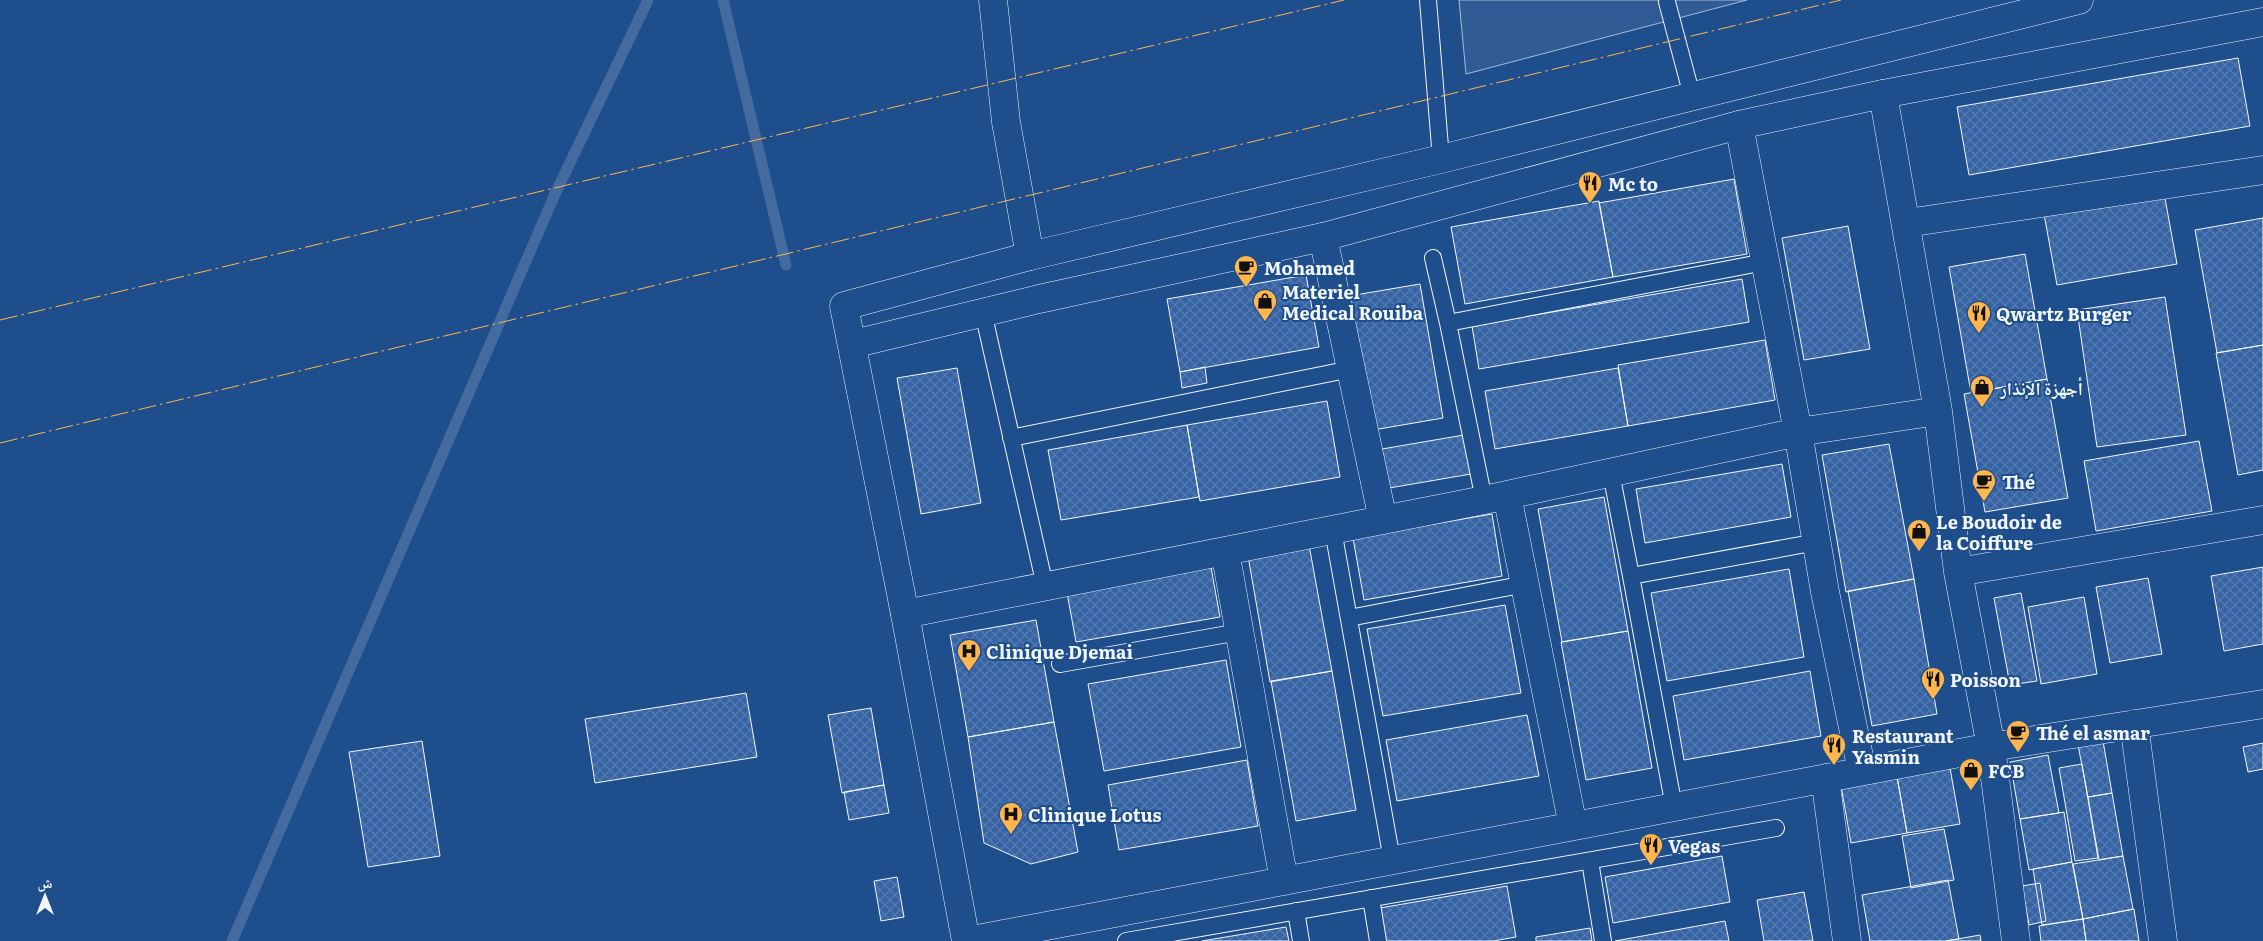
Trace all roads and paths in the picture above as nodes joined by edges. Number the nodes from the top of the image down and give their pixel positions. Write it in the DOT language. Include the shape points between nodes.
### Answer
graph roads {
  1 [pos="993,0"];
  2 [pos="1428,0"];
  3 [pos="2079,0"];
  4 [pos="1667,2"];
  5 [pos="2263,22"];
  6 [pos="1867,53"];
  7 [pos="1883,94"];
  8 [pos="1692,96"];
  9 [pos="1739,125"];
  10 [pos="1441,159"];
  11 [pos="2263,170"];
  12 [pos="1907,223"];
  13 [pos="1323,237"];
  14 [pos="1030,256"];
  15 [pos="1433,258"];
  16 [pos="1765,262"];
  17 [pos="983,312"];
  18 [pos="1448,323"];
  19 [pos="853,344"];
  20 [pos="1351,369"];
  21 [pos="1938,411"];
  22 [pos="1798,432"];
  23 [pos="1012,438"];
  24 [pos="1611,473"];
  25 [pos="1496,498"];
  26 [pos="1383,520"];
  27 [pos="2263,520"];
  28 [pos="1333,530"];
  29 [pos="1816,542"];
  30 [pos="1225,551"];
  31 [pos="1958,572"];
  32 [pos="1631,576"];
  33 [pos="1525,584"];
  34 [pos="1045,586"];
  35 [pos="905,614"];
  36 [pos="1349,618"];
  37 [pos="1239,632"];
  38 [pos="1060,664"];
  39 [pos="2263,704"];
  40 [pos="2134,724"];
  41 [pos="1990,747"];
  42 [pos="1862,771"];
  43 [pos="1825,778"];
  44 [pos="1674,806"];
  45 [pos="1572,826"];
  46 [pos="1776,828"];
  47 [pos="1392,860"];
  48 [pos="1590,861"];
  49 [pos="1284,881"];
  50 [pos="1371,898"];
  51 [pos="1296,911"];
  52 [pos="1150,939"];
  53 [pos="966,941"];
  54 [pos="1126,941"];
  55 [pos="1301,941"];
  56 [pos="1378,941"];
  57 [pos="1603,941"];
  58 [pos="1847,941"];
  59 [pos="2016,941"];
  60 [pos="2163,941"];
  1 -- 14 [label="street" via="1006,122"];
  2 -- 10 [label="lane"];
  3 -- 6 [label="street"];
  4 -- 8 [label="lane"];
  5 -- 7 [label="street"];
  6 -- 7 [label="street"];
  6 -- 8 [label="street"];
  7 -- 9 [label="street"];
  7 -- 12 [label="street"];
  8 -- 10 [label="street"];
  9 -- 13 [label="street"];
  9 -- 16 [label="street"];
  10 -- 14 [label="street"];
  11 -- 12 [label="street"];
  12 -- 21 [label="street"];
  13 -- 17 [label="street"];
  13 -- 20 [label="street"];
  14 -- 19 [label="street" via="844,306"];
  15 -- 18 [label="lane"];
  16 -- 18 [label="lane"];
  16 -- 22 [label="street"];
  17 -- 19 [label="street"];
  17 -- 23 [label="lane"];
  18 -- 25 [label="lane"];
  19 -- 35 [label="street"];
  20 -- 23 [label="lane"];
  20 -- 26 [label="street"];
  21 -- 22 [label="street"];
  21 -- 31 [label="street"];
  22 -- 24 [label="street"];
  22 -- 29 [label="street"];
  23 -- 34 [label="lane"];
  24 -- 25 [label="street"];
  24 -- 32 [label="lane"];
  25 -- 26 [label="street"];
  25 -- 33 [label="street"];
  26 -- 28 [label="street"];
  27 -- 31 [label="street"];
  28 -- 30 [label="street"];
  28 -- 36 [label="lane"];
  29 -- 32 [label="lane"];
  29 -- 42 [label="street"];
  30 -- 34 [label="street"];
  30 -- 37 [label="street"];
  31 -- 41 [label="street"];
  32 -- 44 [label="lane"];
  33 -- 36 [label="lane"];
  33 -- 45 [label="street"];
  34 -- 35 [label="street"];
  35 -- 53 [label="street"];
  36 -- 47 [label="lane"];
  37 -- 38 [label="lane"];
  37 -- 49 [label="street"];
  39 -- 40 [label="street"];
  40 -- 41 [label="street"];
  40 -- 60 [label="street"];
  41 -- 42 [label="street"];
  41 -- 59 [label="street"];
  42 -- 43 [label="street"];
  43 -- 44 [label="street"];
  43 -- 58 [label="street"];
  44 -- 45 [label="street"];
  45 -- 47 [label="street"];
  46 -- 48 [label="lane"];
  47 -- 49 [label="street"];
  48 -- 50 [label="lane"];
  48 -- 57 [label="lane"];
  49 -- 53 [label="street"];
  50 -- 51 [label="lane"];
  50 -- 56 [label="lane"];
  51 -- 52 [label="lane"];
  51 -- 55 [label="lane"];
  52 -- 54 [label="lane"];
}
